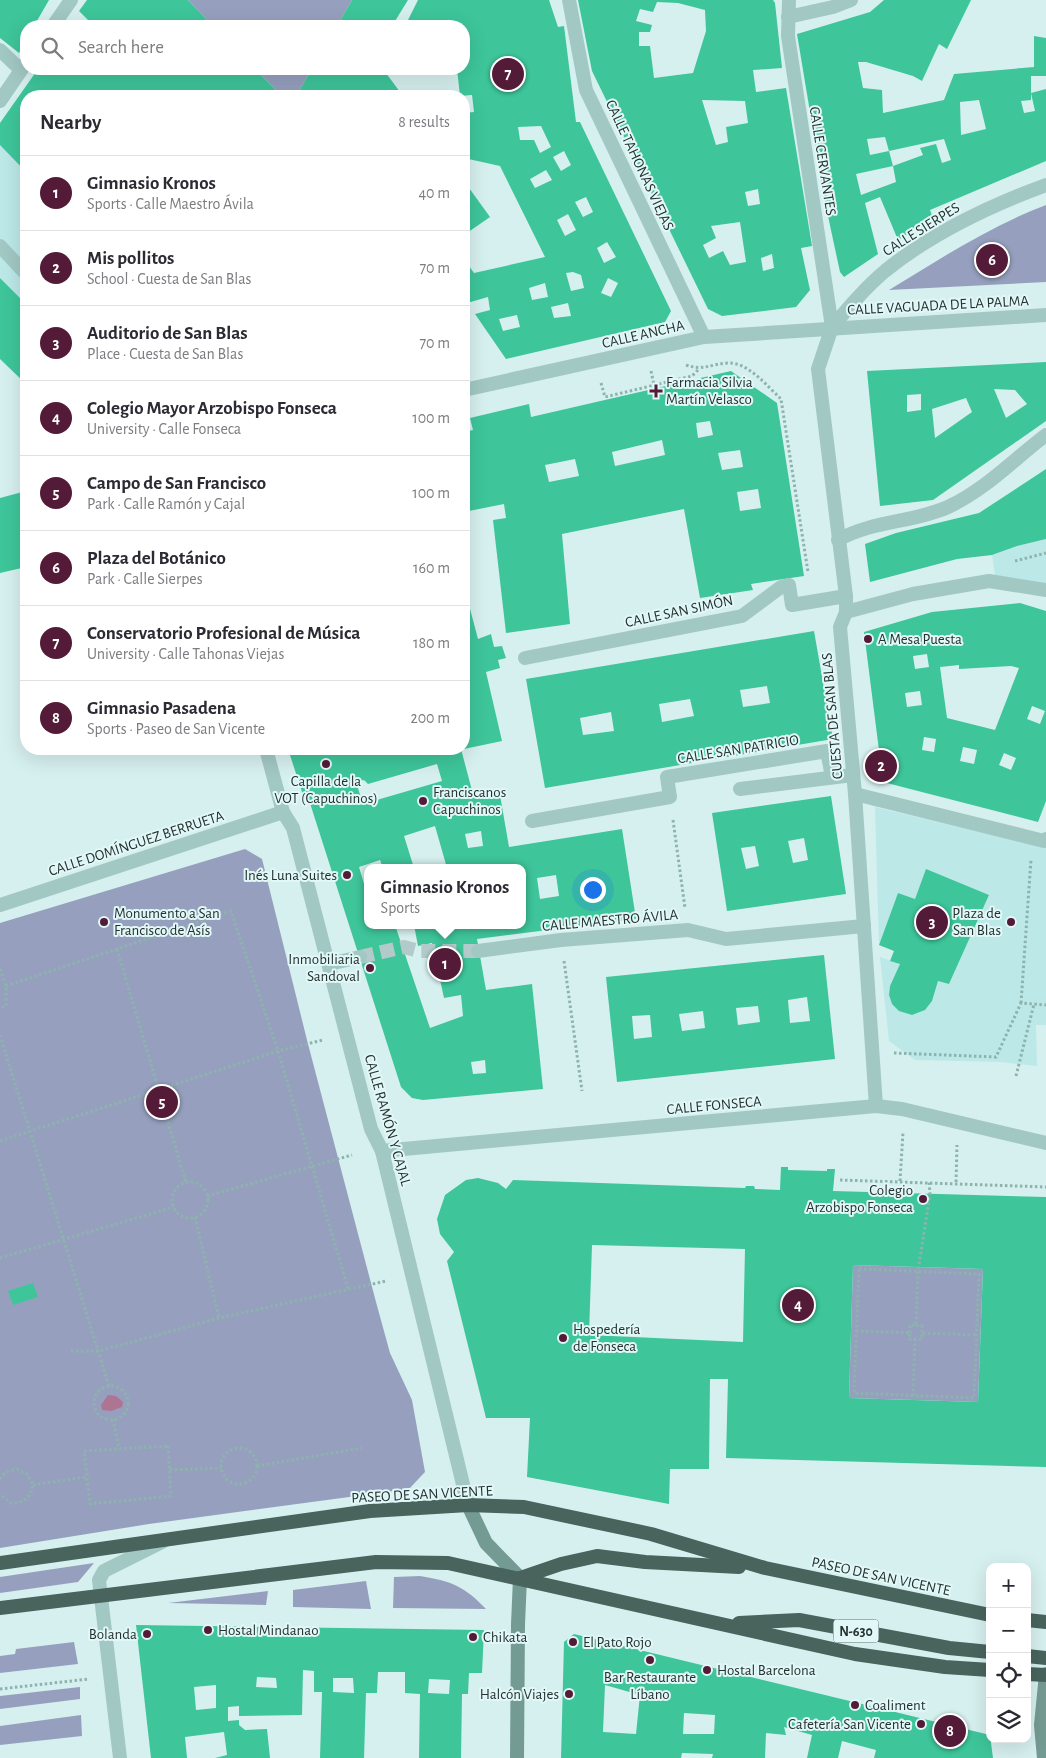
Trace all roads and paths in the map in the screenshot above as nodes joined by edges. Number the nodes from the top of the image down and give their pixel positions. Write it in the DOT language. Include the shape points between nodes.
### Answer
graph roads {
  1 [pos="71,0"];
  2 [pos="569,0"];
  3 [pos="788,0"];
  4 [pos="851,0"];
  5 [pos="788,17"];
  6 [pos="56,20"];
  7 [pos="0,50"];
  8 [pos="20,63"];
  9 [pos="20,72"];
  10 [pos="0,101"];
  11 [pos="1046,185"];
  12 [pos="0,246"];
  13 [pos="20,268"];
  14 [pos="1046,314"];
  15 [pos="832,327"];
  16 [pos="704,337"];
  17 [pos="677,362"];
  18 [pos="650,369"];
  19 [pos="699,369"];
  20 [pos="600,380"];
  21 [pos="654,385"];
  22 [pos="470,389"];
  23 [pos="1046,435"];
  24 [pos="838,540"];
  25 [pos="1046,552"];
  26 [pos="1012,562"];
  27 [pos="808,575"];
  28 [pos="1046,590"];
  29 [pos="846,596"];
  30 [pos="846,612"];
  31 [pos="525,658"];
  32 [pos="268,755"];
  33 [pos="853,775"];
  34 [pos="832,777"];
  35 [pos="740,789"];
  36 [pos="855,794"];
  37 [pos="670,797"];
  38 [pos="283,812"];
  39 [pos="532,821"];
  40 [pos="1045,838"];
  41 [pos="1031,854"];
  42 [pos="0,905"];
  43 [pos="864,926"];
  44 [pos="688,930"];
  45 [pos="117,949"];
  46 [pos="478,951"];
  47 [pos="360,957"];
  48 [pos="564,960"];
  49 [pos="328,964"];
  50 [pos="0,969"];
  51 [pos="6,986"];
  52 [pos="1021,1004"];
  53 [pos="1034,1004"];
  54 [pos="1046,1005"];
  55 [pos="0,1008"];
  56 [pos="0,1035"];
  57 [pos="322,1040"];
  58 [pos="278,1052"];
  59 [pos="886,1052"];
  60 [pos="1016,1076"];
  61 [pos="158,1089"];
  62 [pos="582,1091"];
  63 [pos="876,1106"];
  64 [pos="903,1130"];
  65 [pos="30,1132"];
  66 [pos="0,1141"];
  67 [pos="1046,1143"];
  68 [pos="957,1148"];
  69 [pos="382,1151"];
  70 [pos="352,1155"];
  71 [pos="313,1166"];
  72 [pos="840,1180"];
  73 [pos="900,1181"];
  74 [pos="929,1182"];
  75 [pos="956,1182"];
  76 [pos="186,1183"];
  77 [pos="1046,1187"];
  78 [pos="207,1196"];
  79 [pos="174,1207"];
  80 [pos="195,1217"];
  81 [pos="64,1240"];
  82 [pos="0,1258"];
  83 [pos="918,1271"];
  84 [pos="386,1281"];
  85 [pos="348,1288"];
  86 [pos="219,1318"];
  87 [pos="916,1325"];
  88 [pos="856,1331"];
  89 [pos="910,1333"];
  90 [pos="922,1333"];
  91 [pos="977,1335"];
  92 [pos="915,1339"];
  93 [pos="71,1351"];
  94 [pos="99,1351"];
  95 [pos="109,1386"];
  96 [pos="913,1396"];
  97 [pos="113,1419"];
  98 [pos="362,1448"];
  99 [pos="119,1449"];
  100 [pos="257,1466"];
  101 [pos="221,1468"];
  102 [pos="170,1470"];
  103 [pos="86,1477"];
  104 [pos="0,1478"];
  105 [pos="33,1484"];
  106 [pos="0,1494"];
  107 [pos="468,1505"];
  108 [pos="165,1541"];
  109 [pos="0,1563"];
  110 [pos="765,1568"];
  111 [pos="520,1578"];
  112 [pos="100,1595"];
  113 [pos="0,1608"];
  114 [pos="986,1614"];
  115 [pos="1031,1620"];
  116 [pos="1046,1622"];
  117 [pos="721,1624"];
  118 [pos="986,1652"];
  119 [pos="1031,1656"];
  120 [pos="1031,1658"];
  121 [pos="1046,1658"];
  122 [pos="986,1670"];
  123 [pos="1031,1674"];
  124 [pos="1046,1675"];
  125 [pos="91,1679"];
  126 [pos="0,1689"];
  127 [pos="120,1758"];
  128 [pos="517,1758"];
  129 [pos="1044,1758"];
  1 -- 6 [label="street"];
  2 -- 16 [label="street, CALLE TAHONAS VIEJAS" via="586,90"];
  3 -- 5 [label="street, CALLE CERVANTES"];
  4 -- 5 [label="street"];
  5 -- 15 [label="street, CALLE CERVANTES" via="788,36"];
  7 -- 8 [label="street"];
  9 -- 10 [label="street"];
  11 -- 15 [label="street, CALLE SIERPES" via="994,204 885,271"];
  12 -- 13 [label="street"];
  14 -- 15 [label="street, CALLE VAGUADA DE LA PALMA"];
  15 -- 16 [label="street, CALLE ANCHA"];
  15 -- 24 [label="street, CUESTA DE SAN BLAS" via="818,369"];
  16 -- 22 [label="street, CALLE ANCHA"];
  17 -- 19 [label="path"];
  18 -- 21 [label="path"];
  19 -- 21 [label="path" via="692,376"];
  19 -- 27 [label="path" via="728,363 743,366 781,399"];
  20 -- 21 [label="path" via="605,397"];
  23 -- 24 [label="street" via="977,492 946,508 857,530"];
  24 -- 29 [label="street, CUESTA DE SAN BLAS"];
  25 -- 26 [label="path"];
  28 -- 30 [label="street" via="989,581 913,594"];
  29 -- 30 [label="street, CUESTA DE SAN BLAS"];
  29 -- 31 [label="street, CALLE SAN SIMÓN" via="792,604 789,585 781,587 742,616"];
  30 -- 33 [label="street, CUESTA DE SAN BLAS" via="840,627"];
  32 -- 38 [label="street, CALLE RAMÓN Y CAJAL"];
  33 -- 34 [label="street"];
  33 -- 36 [label="street, CUESTA DE SAN BLAS"];
  34 -- 35 [label="street"];
  34 -- 37 [label="street, CALLE SAN PATRICIO" via="827,751 667,777"];
  36 -- 40 [label="street"];
  36 -- 43 [label="street, CUESTA DE SAN BLAS"];
  37 -- 39 [label="street"];
  37 -- 44 [label="path"];
  38 -- 42 [label="street, CALLE DOMÍNGUEZ BERRUETA"];
  38 -- 49 [label="street, CALLE RAMÓN Y CAJAL" via="293,828"];
  41 -- 52 [label="path"];
  43 -- 44 [label="street, CALLE MAESTRO ÁVILA" via="726,938"];
  43 -- 63 [label="street, CUESTA DE SAN BLAS"];
  44 -- 46 [label="street, CALLE MAESTRO ÁVILA" via="561,940"];
  45 -- 51 [label="path"];
  45 -- 58 [label="path" via="231,911"];
  45 -- 61 [label="path"];
  47 -- 49 [label="street"];
  48 -- 62 [label="path"];
  49 -- 69 [label="street, CALLE RAMÓN Y CAJAL" via="371,1129"];
  50 -- 51 [label="path"];
  51 -- 55 [label="path" via="6,1006"];
  52 -- 53 [label="path"];
  52 -- 59 [label="path" via="996,1057"];
  53 -- 54 [label="path"];
  53 -- 60 [label="path"];
  56 -- 65 [label="path"];
  57 -- 58 [label="path"];
  58 -- 61 [label="path"];
  58 -- 71 [label="path"];
  61 -- 65 [label="path"];
  61 -- 76 [label="path"];
  63 -- 67 [label="street, CALLE FONSECA" via="902,1109"];
  63 -- 69 [label="street, CALLE FONSECA"];
  64 -- 73 [label="path"];
  65 -- 66 [label="path"];
  65 -- 81 [label="path"];
  68 -- 75 [label="path"];
  69 -- 107 [label="street, CALLE RAMÓN Y CAJAL"];
  70 -- 71 [label="path"];
  71 -- 78 [label="path"];
  71 -- 85 [label="path"];
  72 -- 73 [label="path"];
  73 -- 74 [label="path"];
  74 -- 75 [label="path"];
  74 -- 83 [label="path"];
  75 -- 77 [label="path"];
  76 -- 78 [label="path" via="201,1187"];
  76 -- 79 [label="path" via="173,1194"];
  78 -- 80 [label="path" via="205,1209"];
  79 -- 80 [label="path" via="182,1216"];
  79 -- 81 [label="path"];
  80 -- 86 [label="path"];
  81 -- 82 [label="path"];
  81 -- 94 [label="path"];
  83 -- 87 [label="path"];
  83 -- 88 [label="path" via="859,1269"];
  83 -- 91 [label="path" via="979,1274"];
  84 -- 85 [label="path"];
  85 -- 86 [label="path"];
  86 -- 94 [label="path"];
  87 -- 89 [label="path" via="910,1325"];
  87 -- 90 [label="path" via="922,1326"];
  88 -- 89 [label="path"];
  88 -- 96 [label="path" via="854,1393"];
  89 -- 92 [label="path" via="910,1339"];
  90 -- 91 [label="path"];
  90 -- 92 [label="path" via="922,1339"];
  91 -- 96 [label="path" via="974,1398"];
  92 -- 96 [label="path"];
  93 -- 94 [label="path"];
  94 -- 95 [label="path"];
  95 -- 97 [label="path" via="119,1387 128,1397 127,1410"];
  95 -- 97 [label="path" via="97,1393 93,1401 94,1410 103,1419"];
  97 -- 99 [label="path"];
  98 -- 100 [label="path"];
  99 -- 102 [label="path" via="168,1446"];
  99 -- 103 [label="path" via="84,1451"];
  100 -- 101 [label="path" via="253,1477 237,1484 226,1479"];
  100 -- 101 [label="path" via="253,1455 238,1448 227,1452"];
  101 -- 102 [label="path"];
  102 -- 103 [label="path" via="171,1496 90,1504"];
  103 -- 105 [label="path"];
  104 -- 105 [label="path" via="17,1469 27,1474"];
  105 -- 106 [label="path" via="30,1495 22,1502 11,1503"];
  107 -- 108 [label="highway, PASEO DE SAN VICENTE" via="370,1510"];
  107 -- 110 [label="highway, PASEO DE SAN VICENTE" via="524,1507 651,1534"];
  107 -- 111 [label="main road" via="486,1544"];
  108 -- 109 [label="highway, PASEO DE SAN VICENTE"];
  108 -- 112 [label="street" via="104,1571 99,1580"];
  110 -- 111 [label="highway, PASEO DE SAN VICENTE" via="645,1562 597,1556"];
  110 -- 114 [label="highway, PASEO DE SAN VICENTE"];
  111 -- 112 [label="highway" via="448,1562 376,1562"];
  111 -- 117 [label="highway"];
  111 -- 128 [label="main road"];
  112 -- 113 [label="highway"];
  112 -- 127 [label="street"];
  115 -- 116 [label="highway"];
  117 -- 118 [label="highway, N-630" via="799,1620 932,1645"];
  117 -- 122 [label="highway" via="875,1657"];
  119 -- 121 [label="highway"];
  120 -- 124 [label="main road"];
  123 -- 124 [label="highway"];
  124 -- 129 [label="main road" via="1041,1724"];
  125 -- 126 [label="path"];
}
